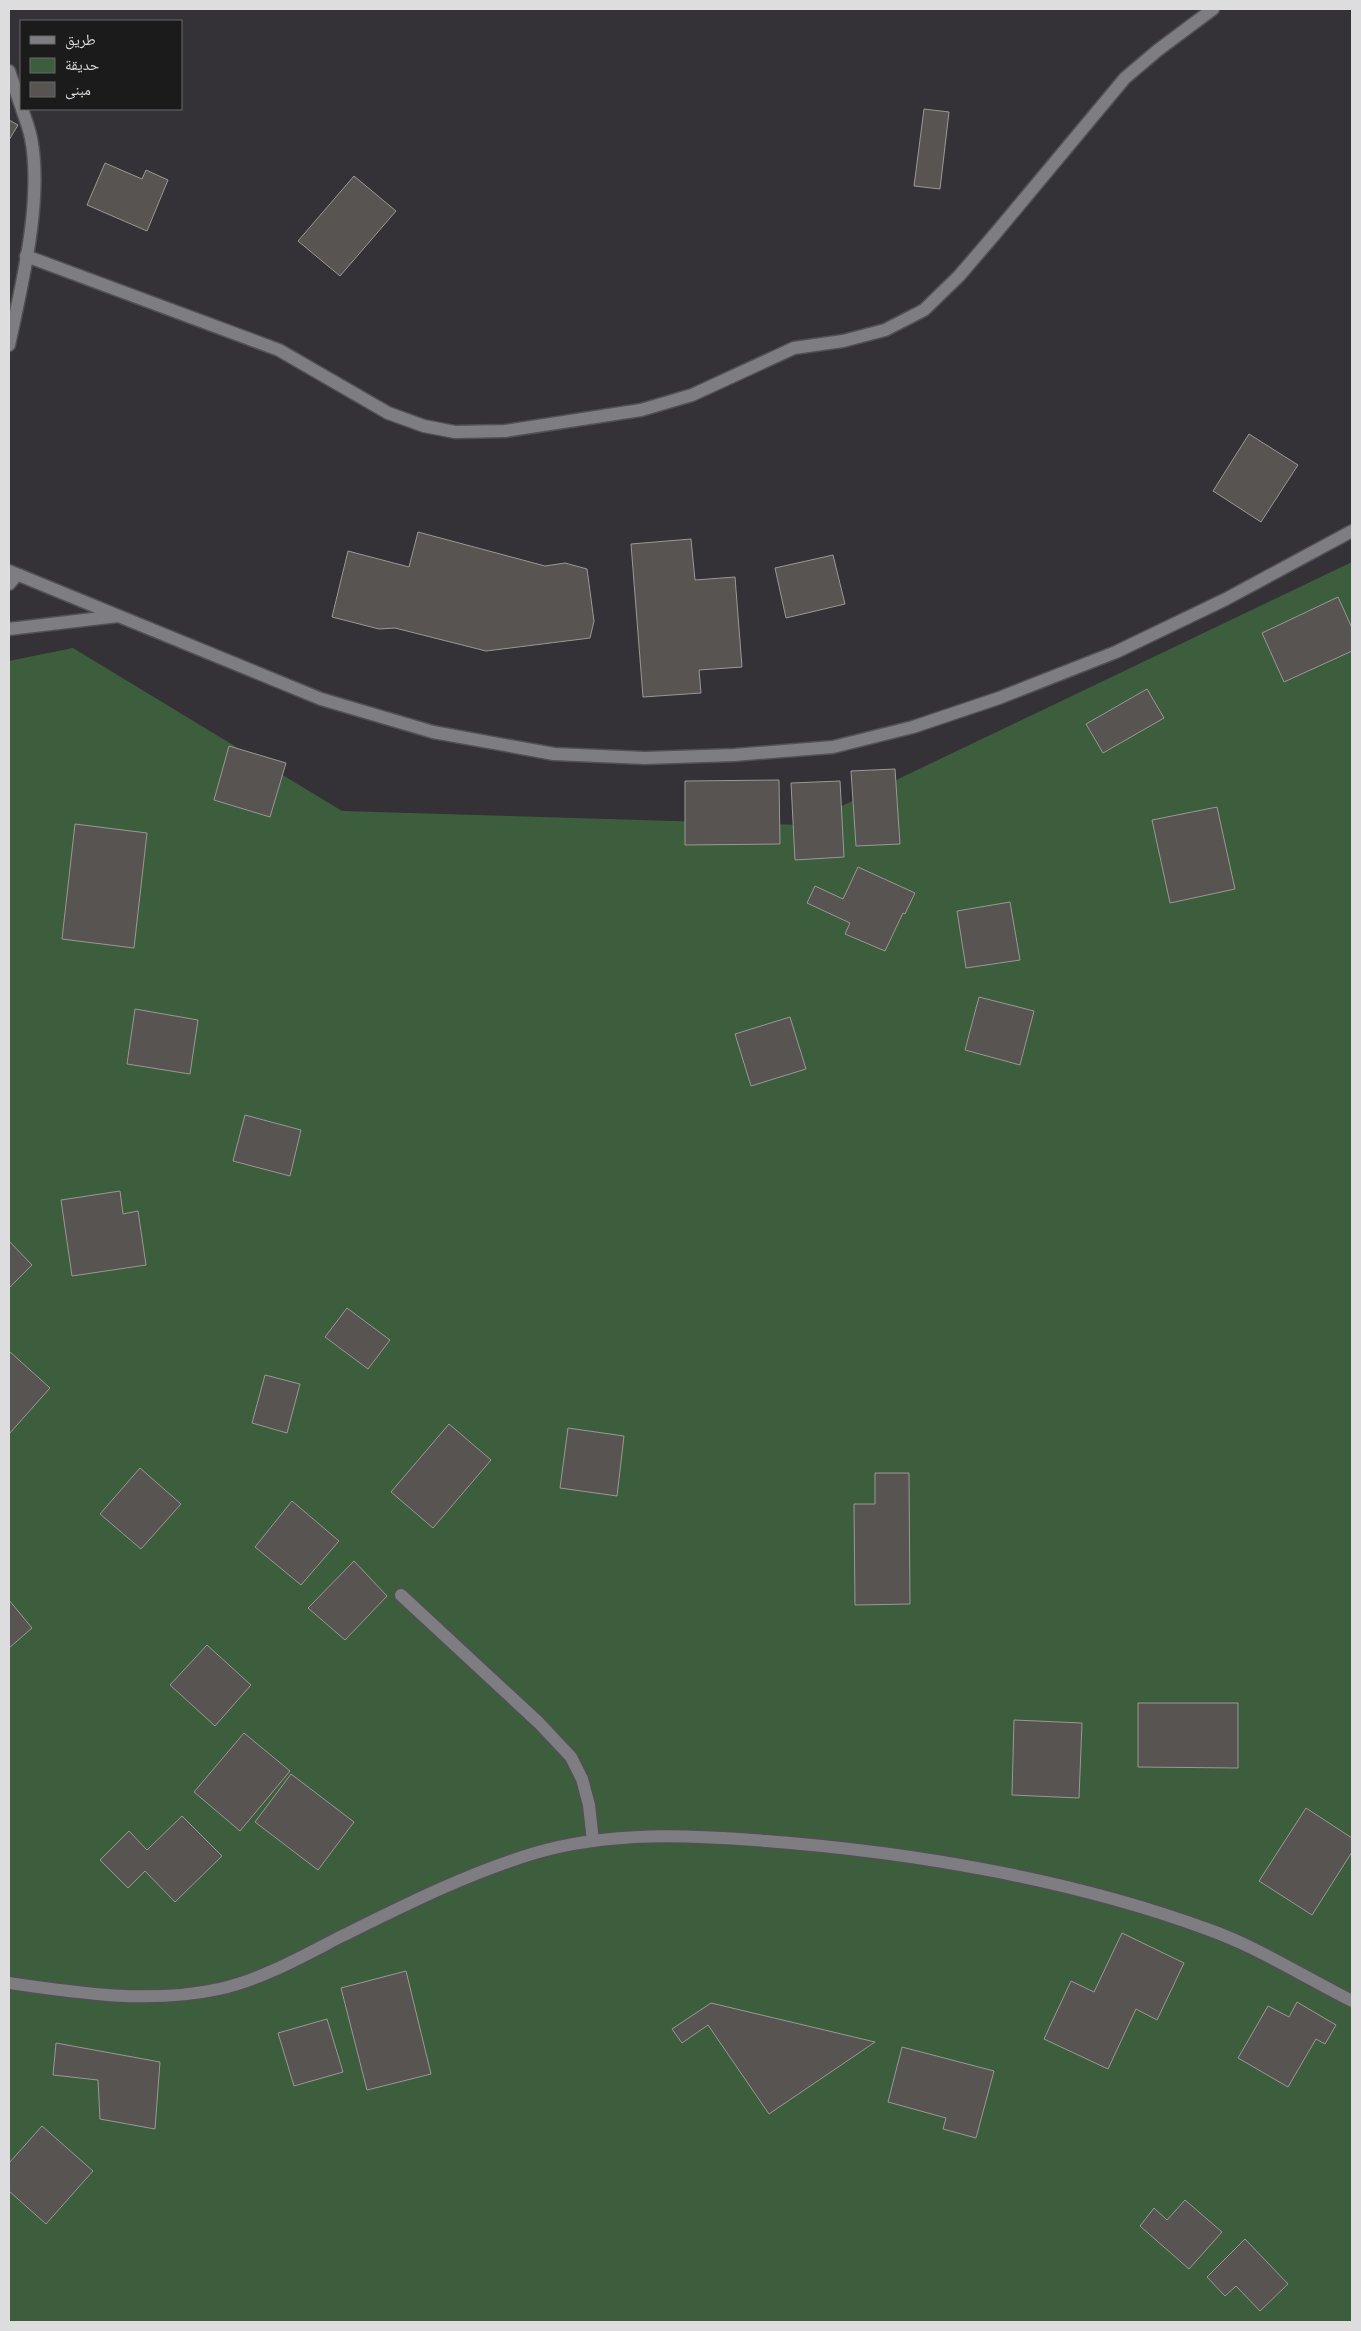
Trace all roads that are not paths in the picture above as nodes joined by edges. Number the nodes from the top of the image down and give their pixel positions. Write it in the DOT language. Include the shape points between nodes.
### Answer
graph roads {
  1 [pos="1213,9"];
  2 [pos="9,71"];
  3 [pos="20,102"];
  4 [pos="23,110"];
  5 [pos="26,256"];
  6 [pos="9,345"];
  7 [pos="1352,531"];
  8 [pos="12,577"];
  9 [pos="119,616"];
  10 [pos="9,628"];
  11 [pos="401,1594"];
  12 [pos="593,1841"];
  13 [pos="9,1983"];
  14 [pos="1352,2001"];
  1 -- 5 [label="street" via="1125,78 959,276 924,310 886,330 843,341 794,348 692,395 641,410 505,431 455,432 424,426 388,413 279,350"];
  2 -- 3 [label="street"];
  4 -- 5 [label="street" via="31,138 35,189"];
  5 -- 6 [label="street"];
  7 -- 9 [label="street" via="1226,599 1124,648 999,698 913,727 833,746 734,755 645,758 554,754 433,732 321,699"];
  8 -- 9 [label="street"];
  9 -- 10 [label="street"];
  11 -- 12 [label="street" via="571,1757 582,1779 589,1805"];
  12 -- 13 [label="street" via="538,1852 475,1873 266,1973 219,1989 153,1996 79,1993"];
  12 -- 14 [label="street" via="656,1836 810,1844 918,1858 1028,1879 1137,1904 1211,1930 1275,1959"];
}
